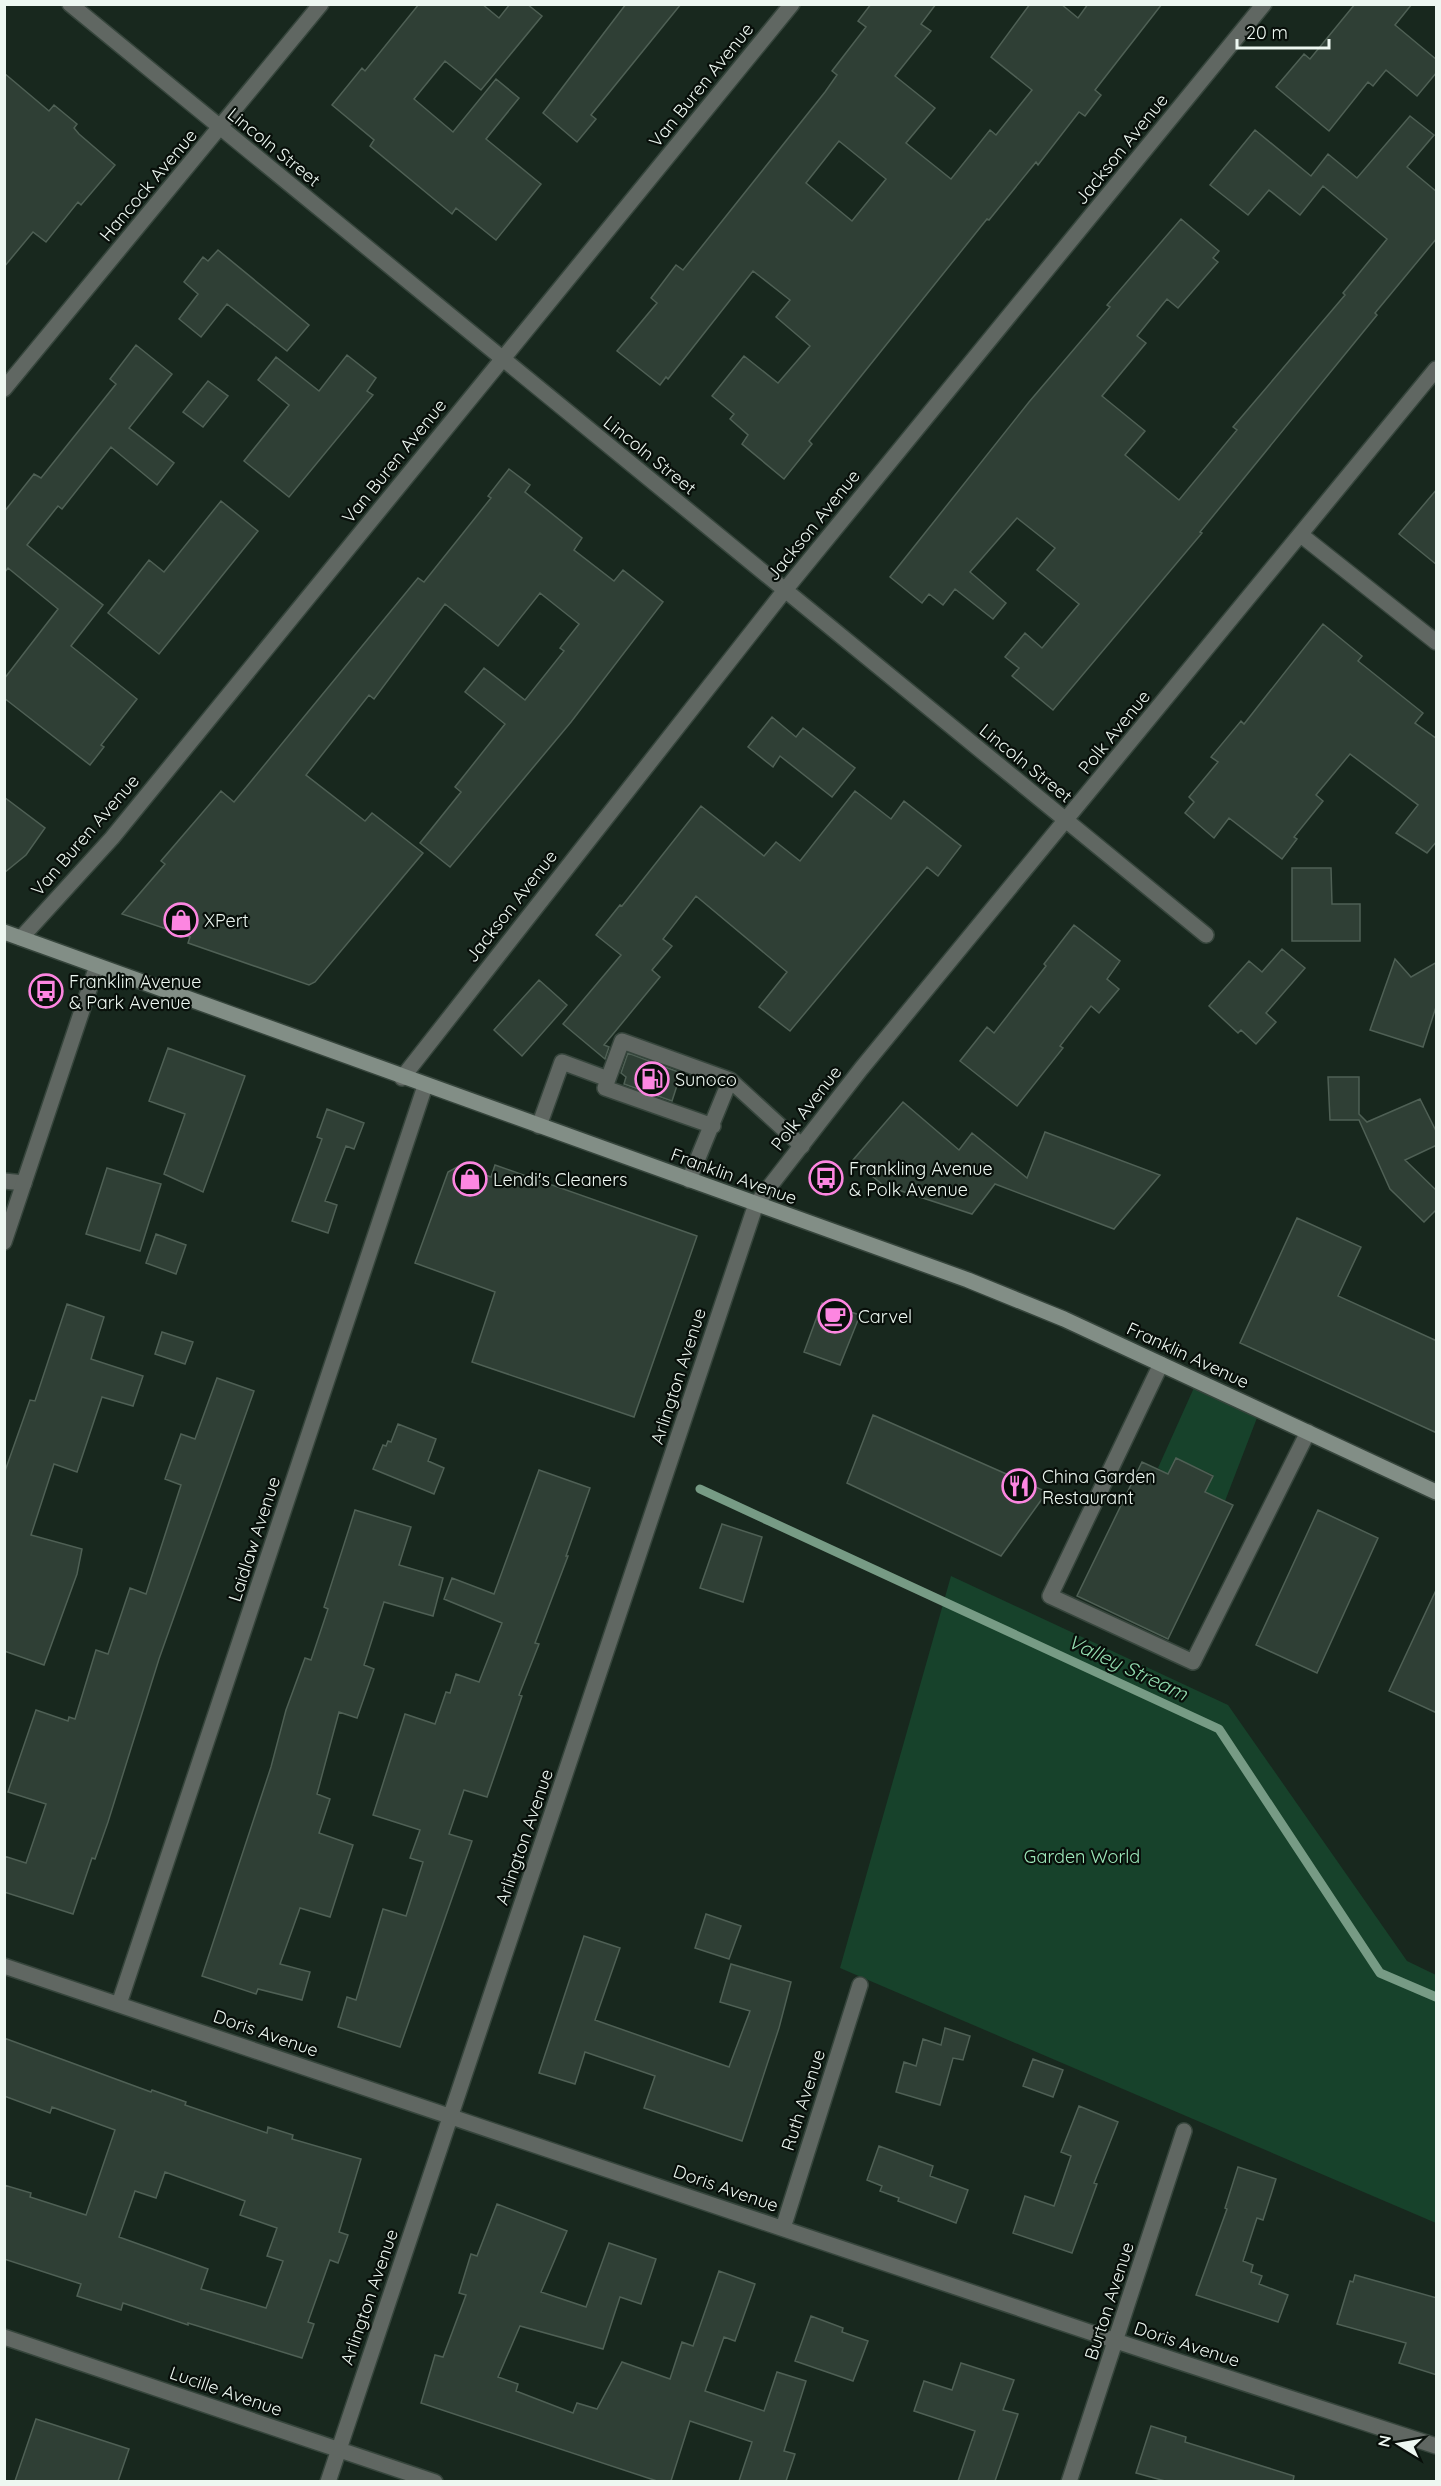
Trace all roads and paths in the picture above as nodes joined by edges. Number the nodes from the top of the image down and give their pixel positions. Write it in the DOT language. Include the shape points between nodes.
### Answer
graph roads {
  1 [pos="70,4"];
  2 [pos="321,4"];
  3 [pos="792,4"];
  4 [pos="1264,4"];
  5 [pos="220,128"];
  6 [pos="503,359"];
  7 [pos="1437,369"];
  8 [pos="4,390"];
  9 [pos="1301,535"];
  10 [pos="785,590"];
  11 [pos="1437,642"];
  12 [pos="1066,820"];
  13 [pos="4,932"];
  14 [pos="1206,935"];
  15 [pos="21,938"];
  16 [pos="97,966"];
  17 [pos="402,1078"];
  18 [pos="608,1079"];
  19 [pos="730,1080"];
  20 [pos="425,1086"];
  21 [pos="538,1126"];
  22 [pos="713,1126"];
  23 [pos="802,1146"];
  24 [pos="689,1180"];
  25 [pos="4,1181"];
  26 [pos="24,1184"];
  27 [pos="756,1204"];
  28 [pos="4,1242"];
  29 [pos="1161,1364"];
  30 [pos="1308,1432"];
  31 [pos="1437,1491"];
  32 [pos="4,1966"];
  33 [pos="861,1984"];
  34 [pos="119,2004"];
  35 [pos="451,2117"];
  36 [pos="1184,2132"];
  37 [pos="783,2228"];
  38 [pos="4,2337"];
  39 [pos="1116,2341"];
  40 [pos="1437,2446"];
  41 [pos="339,2449"];
  42 [pos="328,2481"];
  43 [pos="435,2481"];
  44 [pos="1069,2481"];
  1 -- 5 [label="street, Lincoln Street"];
  2 -- 5 [label="street, Hancock Avenue"];
  3 -- 6 [label="street, Van Buren Avenue"];
  4 -- 10 [label="street, Jackson Avenue"];
  5 -- 6 [label="street, Lincoln Street"];
  5 -- 8 [label="street, Hancock Avenue"];
  6 -- 10 [label="street, Lincoln Street"];
  6 -- 15 [label="street, Van Buren Avenue" via="112,838"];
  7 -- 9 [label="street, Polk Avenue"];
  9 -- 11 [label="street"];
  9 -- 12 [label="street, Polk Avenue"];
  10 -- 12 [label="street, Lincoln Street"];
  10 -- 17 [label="street, Jackson Avenue"];
  12 -- 14 [label="street, Lincoln Street"];
  12 -- 23 [label="street, Polk Avenue"];
  13 -- 15 [label="main road, Franklin Avenue"];
  15 -- 16 [label="main road, Franklin Avenue"];
  16 -- 17 [label="main road, Franklin Avenue"];
  16 -- 26 [label="street"];
  17 -- 20 [label="main road, Franklin Avenue"];
  18 -- 19 [label="street" via="622,1041"];
  18 -- 21 [label="street" via="562,1062"];
  18 -- 22 [label="street" via="605,1088"];
  19 -- 22 [label="street"];
  19 -- 23 [label="street"];
  20 -- 21 [label="main road, Franklin Avenue"];
  20 -- 34 [label="street, Laidlaw Avenue"];
  21 -- 24 [label="main road, Franklin Avenue"];
  22 -- 24 [label="street"];
  23 -- 27 [label="street, Polk Avenue"];
  24 -- 27 [label="main road, Franklin Avenue"];
  25 -- 26 [label="street"];
  26 -- 28 [label="street"];
  27 -- 29 [label="main road, Franklin Avenue" via="968,1281 1064,1319"];
  27 -- 35 [label="street, Arlington Avenue"];
  29 -- 30 [label="main road, Franklin Avenue"];
  29 -- 30 [label="street" via="1050,1596 1193,1662"];
  30 -- 31 [label="main road, Franklin Avenue"];
  32 -- 34 [label="street, Doris Avenue"];
  33 -- 37 [label="street, Ruth Avenue"];
  34 -- 35 [label="street, Doris Avenue"];
  35 -- 37 [label="street, Doris Avenue"];
  35 -- 41 [label="street, Arlington Avenue"];
  36 -- 39 [label="street, Burton Avenue"];
  37 -- 39 [label="street, Doris Avenue"];
  38 -- 41 [label="street, Lucille Avenue"];
  39 -- 40 [label="street, Doris Avenue"];
  39 -- 44 [label="street, Burton Avenue"];
  41 -- 42 [label="street, Arlington Avenue"];
  41 -- 43 [label="street, Lucille Avenue"];
}
